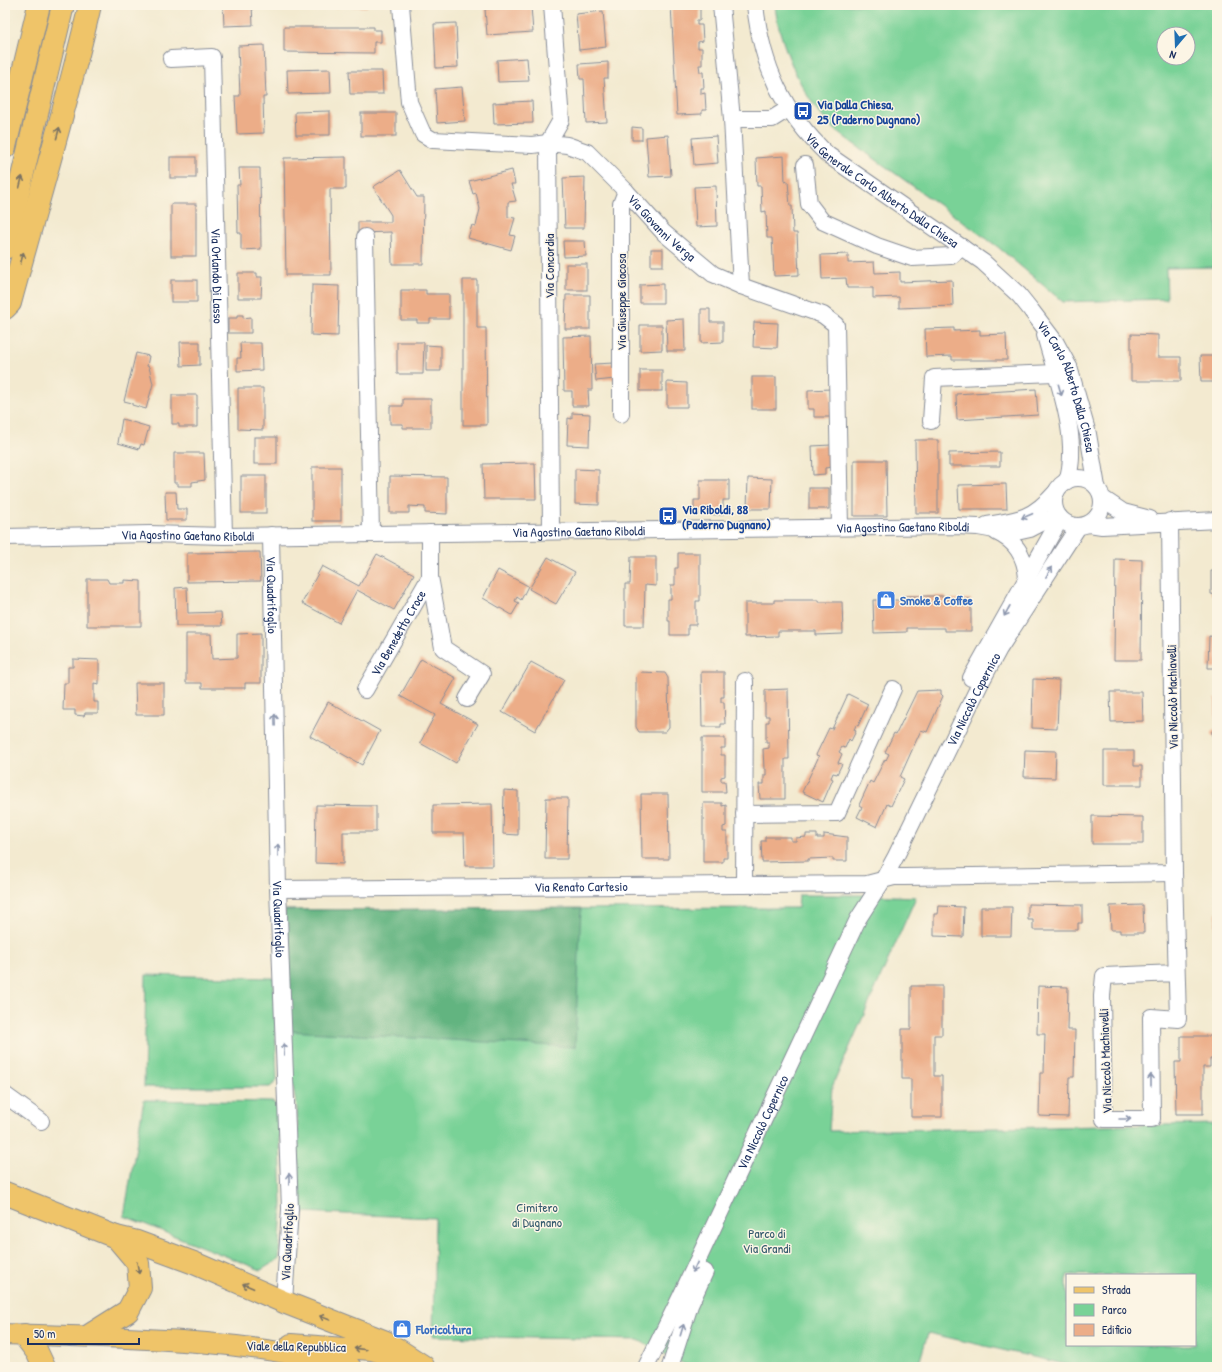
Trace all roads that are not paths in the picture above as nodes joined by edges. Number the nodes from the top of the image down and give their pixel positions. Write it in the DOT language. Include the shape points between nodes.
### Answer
graph roads {
  1 [pos="24,5"];
  2 [pos="39,5"];
  3 [pos="63,5"];
  4 [pos="90,5"];
  5 [pos="102,5"];
  6 [pos="401,5"];
  7 [pos="552,5"];
  8 [pos="721,5"];
  9 [pos="755,5"];
  10 [pos="171,59"];
  11 [pos="74,73"];
  12 [pos="788,109"];
  13 [pos="5,113"];
  14 [pos="732,119"];
  15 [pos="548,143"];
  16 [pos="5,147"];
  17 [pos="805,165"];
  18 [pos="626,190"];
  19 [pos="365,237"];
  20 [pos="962,247"];
  21 [pos="5,248"];
  22 [pos="741,286"];
  23 [pos="5,308"];
  24 [pos="1043,326"];
  25 [pos="1062,370"];
  26 [pos="621,414"];
  27 [pos="930,421"];
  28 [pos="1062,486"];
  29 [pos="1100,493"];
  30 [pos="1059,518"];
  31 [pos="1217,520"];
  32 [pos="1166,521"];
  33 [pos="1084,525"];
  34 [pos="840,527"];
  35 [pos="985,529"];
  36 [pos="551,531"];
  37 [pos="430,533"];
  38 [pos="371,534"];
  39 [pos="271,535"];
  40 [pos="224,536"];
  41 [pos="5,537"];
  42 [pos="430,577"];
  43 [pos="1026,577"];
  44 [pos="745,681"];
  45 [pos="893,689"];
  46 [pos="365,690"];
  47 [pos="467,699"];
  48 [pos="744,814"];
  49 [pos="1174,873"];
  50 [pos="883,880"];
  51 [pos="744,885"];
  52 [pos="278,889"];
  53 [pos="1176,974"];
  54 [pos="5,1095"];
  55 [pos="41,1121"];
  56 [pos="5,1193"];
  57 [pos="116,1237"];
  58 [pos="284,1302"];
  59 [pos="15,1335"];
  60 [pos="90,1335"];
  61 [pos="235,1345"];
  62 [pos="649,1364"];
  63 [pos="424,1366"];
  64 [pos="44,1367"];
  65 [pos="351,1367"];
  66 [pos="670,1367"];
  1 -- 13 [label="highway"];
  2 -- 16 [label="highway"];
  21 -- 3 [label="highway, one-way"];
  4 -- 11 [label="highway"];
  5 -- 11 [label="highway"];
  6 -- 15 [label="street, Via Giovanni Verga" via="409,102 423,134 434,140 532,145"];
  7 -- 15 [label="street, Via Concordia" via="561,120"];
  8 -- 14 [label="street"];
  9 -- 12 [label="street, Via Generale Carlo Alberto Dalla Chiesa" via="764,52 776,86"];
  10 -- 40 [label="street, Via Orlando Di Lasso" via="212,57"];
  23 -- 11 [label="highway, one-way" via="10,303"];
  12 -- 14 [label="street" via="772,119"];
  12 -- 20 [label="street, Via Generale Carlo Alberto Dalla Chiesa" via="811,139 828,155"];
  14 -- 22 [label="street"];
  15 -- 18 [label="street, Via Giovanni Verga" via="567,145 587,152"];
  15 -- 36 [label="street, Via Concordia"];
  17 -- 20 [label="street" via="809,204 822,221 877,246 912,258 951,256"];
  18 -- 22 [label="street, Via Giovanni Verga" via="664,233 713,274"];
  18 -- 26 [label="street, Via Giuseppe Giacosa" via="620,204"];
  19 -- 38 [label="street"];
  20 -- 24 [label="street, Via Generale Carlo Alberto Dalla Chiesa" via="983,262 1019,295"];
  22 -- 34 [label="street, Via Giovanni Verga" via="823,315 836,325"];
  24 -- 25 [label="street, Via Carlo Alberto Dalla Chiesa"];
  25 -- 27 [label="street" via="934,378"];
  25 -- 28 [label="street, Via Carlo Alberto Dalla Chiesa, one-way" via="1062,397 1070,439 1071,464"];
  25 -- 29 [label="street, Via Carlo Alberto Dalla Chiesa" via="1088,434"];
  28 -- 29 [label="street" via="1082,478 1091,482"];
  28 -- 30 [label="street" via="1054,506"];
  28 -- 35 [label="street, Via Agostino Gaetano Riboldi, one-way" via="1041,508 1026,517"];
  29 -- 32 [label="street" via="1123,512"];
  29 -- 33 [label="street" via="1101,511 1098,517"];
  30 -- 33 [label="street" via="1067,524"];
  30 -- 35 [label="street, Via Agostino Gaetano Riboldi" via="1049,519 1022,532"];
  30 -- 43 [label="street, Via Niccolò Copernico"];
  31 -- 32 [label="street"];
  32 -- 33 [label="street" via="1131,525"];
  32 -- 49 [label="street, Via Niccolò Machiavelli"];
  50 -- 33 [label="street, Via Niccolò Copernico, one-way" via="999,649"];
  34 -- 35 [label="street, Via Agostino Gaetano Riboldi"];
  34 -- 36 [label="street, Via Agostino Gaetano Riboldi"];
  35 -- 43 [label="street" via="1013,543 1021,552"];
  36 -- 37 [label="street, Via Agostino Gaetano Riboldi"];
  37 -- 38 [label="street, Via Agostino Gaetano Riboldi"];
  37 -- 42 [label="street, Via Benedetto Croce"];
  38 -- 39 [label="street, Via Agostino Gaetano Riboldi"];
  39 -- 40 [label="street, Via Agostino Gaetano Riboldi"];
  52 -- 39 [label="street, Via Quadrifoglio, one-way"];
  40 -- 41 [label="street, Via Agostino Gaetano Riboldi" via="150,534"];
  42 -- 46 [label="street, Via Benedetto Croce"];
  42 -- 47 [label="street, Via Benedetto Croce" via="443,648 482,674"];
  43 -- 50 [label="street, Via Niccolò Copernico, one-way" via="976,668 937,750 898,833"];
  44 -- 48 [label="street"];
  45 -- 48 [label="street" via="837,813"];
  48 -- 51 [label="street"];
  49 -- 50 [label="street" via="904,877"];
  49 -- 53 [label="street, Via Niccolò Machiavelli"];
  50 -- 51 [label="street, Via Renato Cartesio" via="868,884"];
  50 -- 62 [label="street, Via Niccolò Copernico, one-way" via="858,919"];
  66 -- 50 [label="street, Via Niccolò Copernico, one-way" via="695,1294 868,923"];
  51 -- 52 [label="street, Via Renato Cartesio"];
  58 -- 52 [label="street, Via Quadrifoglio, one-way" via="290,1209"];
  53 -- 53 [label="street, Via Niccolò Machiavelli, one-way" via="1104,976 1104,1119 1152,1119 1151,1017 1178,1019"];
  54 -- 55 [label="street"];
  56 -- 57 [label="highway"];
  58 -- 57 [label="highway, one-way" via="194,1262"];
  57 -- 60 [label="highway, one-way" via="138,1264 140,1288 128,1311"];
  63 -- 58 [label="highway, one-way" via="386,1342"];
  59 -- 60 [label="main road"];
  59 -- 64 [label="highway" via="37,1352"];
  60 -- 61 [label="main road"];
  63 -- 61 [label="main road, Viale della Repubblica, one-way" via="395,1356 350,1348 276,1344"];
  61 -- 65 [label="main road, Viale della Repubblica"];
}
